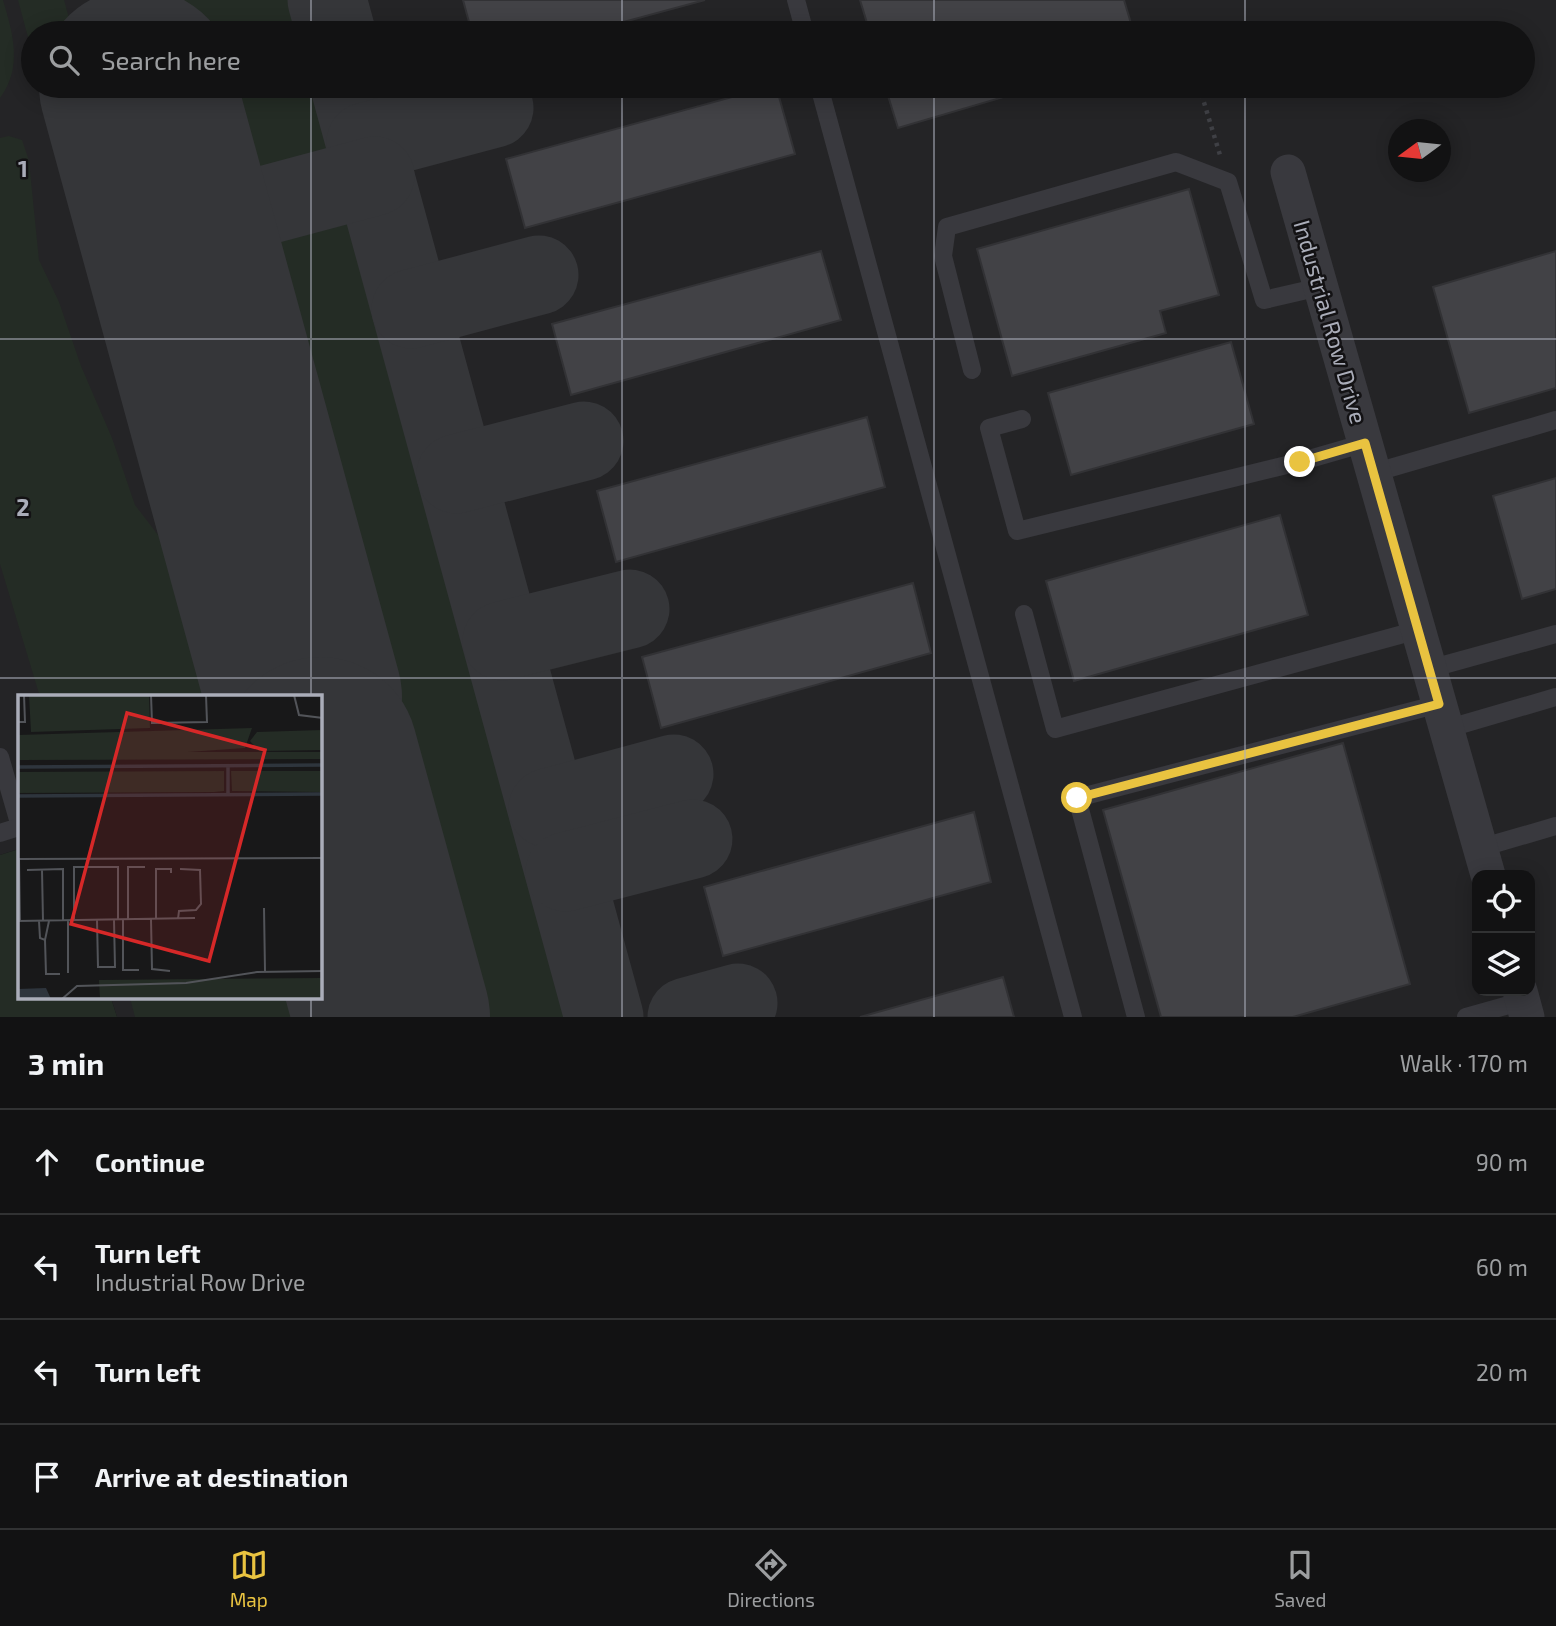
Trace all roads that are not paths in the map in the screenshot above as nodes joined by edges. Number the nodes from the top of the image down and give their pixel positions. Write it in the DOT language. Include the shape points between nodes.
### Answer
graph roads {
  1 [pos="796,0"];
  2 [pos="802,21"];
  3 [pos="822,98"];
  4 [pos="1288,172"];
  5 [pos="1321,287"];
  6 [pos="972,370"];
  7 [pos="1022,419"];
  8 [pos="1556,420"];
  9 [pos="1369,458"];
  10 [pos="1024,614"];
  11 [pos="1418,630"];
  12 [pos="1556,634"];
  13 [pos="1429,669"];
  14 [pos="1556,697"];
  15 [pos="1442,716"];
  16 [pos="0,757"];
  17 [pos="18,821"];
  18 [pos="18,825"];
  19 [pos="1556,826"];
  20 [pos="0,833"];
  21 [pos="1484,861"];
  22 [pos="1523,1003"];
  23 [pos="1073,1017"];
  24 [pos="1136,1017"];
  25 [pos="1466,1017"];
  1 -- 2 [label="lane"];
  3 -- 23 [label="lane"];
  4 -- 5 [label="street, Industrial Row Drive"];
  5 -- 6 [label="lane" via="1264,300 1228,182 1176,162 947,227 943,256"];
  5 -- 9 [label="street, Industrial Row Drive"];
  7 -- 9 [label="lane" via="989,428 1017,531 1300,462"];
  8 -- 9 [label="lane"];
  9 -- 11 [label="street, Industrial Row Drive"];
  10 -- 11 [label="lane" via="1055,729"];
  11 -- 13 [label="street, Industrial Row Drive"];
  12 -- 13 [label="lane"];
  13 -- 15 [label="street, Industrial Row Drive"];
  14 -- 15 [label="lane"];
  15 -- 21 [label="street, Industrial Row Drive"];
  15 -- 24 [label="lane" via="1077,798"];
  16 -- 17 [label="lane"];
  18 -- 20 [label="lane"];
  19 -- 21 [label="lane"];
  22 -- 25 [label="lane"];
}
